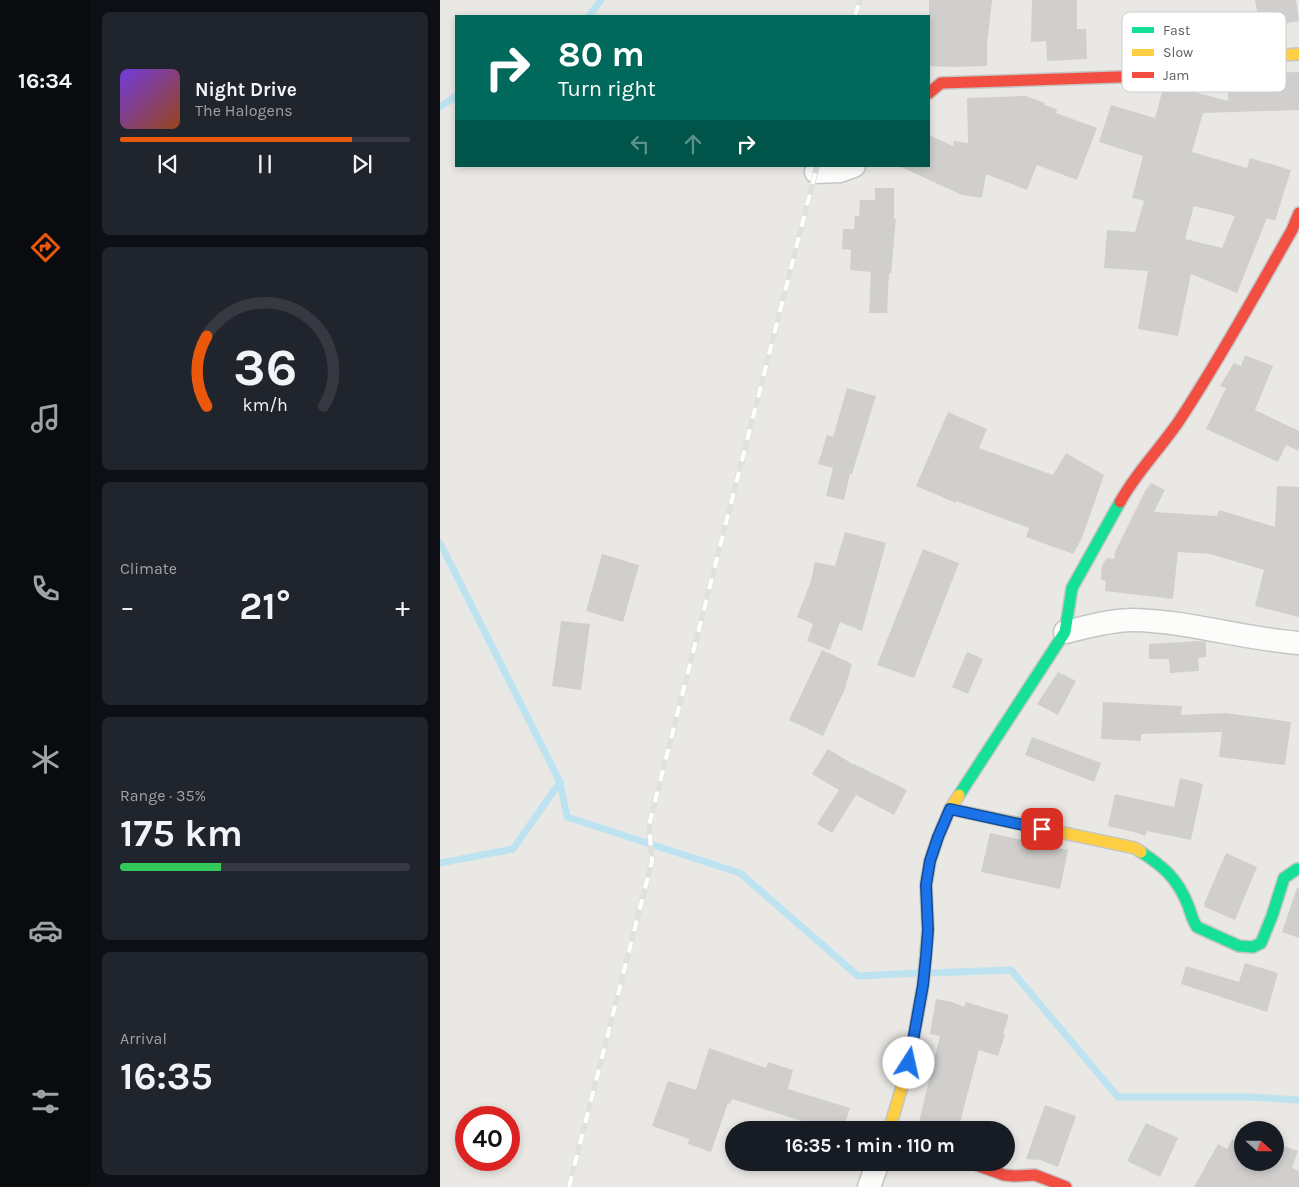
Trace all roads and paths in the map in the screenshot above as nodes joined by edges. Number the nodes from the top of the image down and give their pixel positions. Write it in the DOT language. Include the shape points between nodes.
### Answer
graph roads {
  1 [pos="1299,54"];
  2 [pos="1286,55"];
  3 [pos="1122,77"];
  4 [pos="930,92"];
  5 [pos="852,167"];
  6 [pos="816,172"];
  7 [pos="1299,215"];
  8 [pos="1065,632"];
  9 [pos="1299,643"];
  10 [pos="950,809"];
  11 [pos="1298,865"];
  12 [pos="892,1121"];
  13 [pos="875,1171"];
  14 [pos="994,1171"];
  15 [pos="869,1187"];
  16 [pos="1066,1187"];
  1 -- 2 [label="street"];
  3 -- 4 [label="street" via="940,83"];
  5 -- 6 [label="street" via="840,172"];
  7 -- 8 [label="street" via="1180,420 1129,486 1072,588"];
  8 -- 9 [label="street" via="1132,620"];
  8 -- 10 [label="street"];
  10 -- 11 [label="street" via="1135,848 1177,882 1197,927 1239,946 1253,947 1261,942 1284,878"];
  10 -- 12 [label="street" via="927,877 928,930 923,985 909,1063"];
  13 -- 15 [label="street"];
  14 -- 16 [label="street" via="1009,1176 1035,1175"];
}
